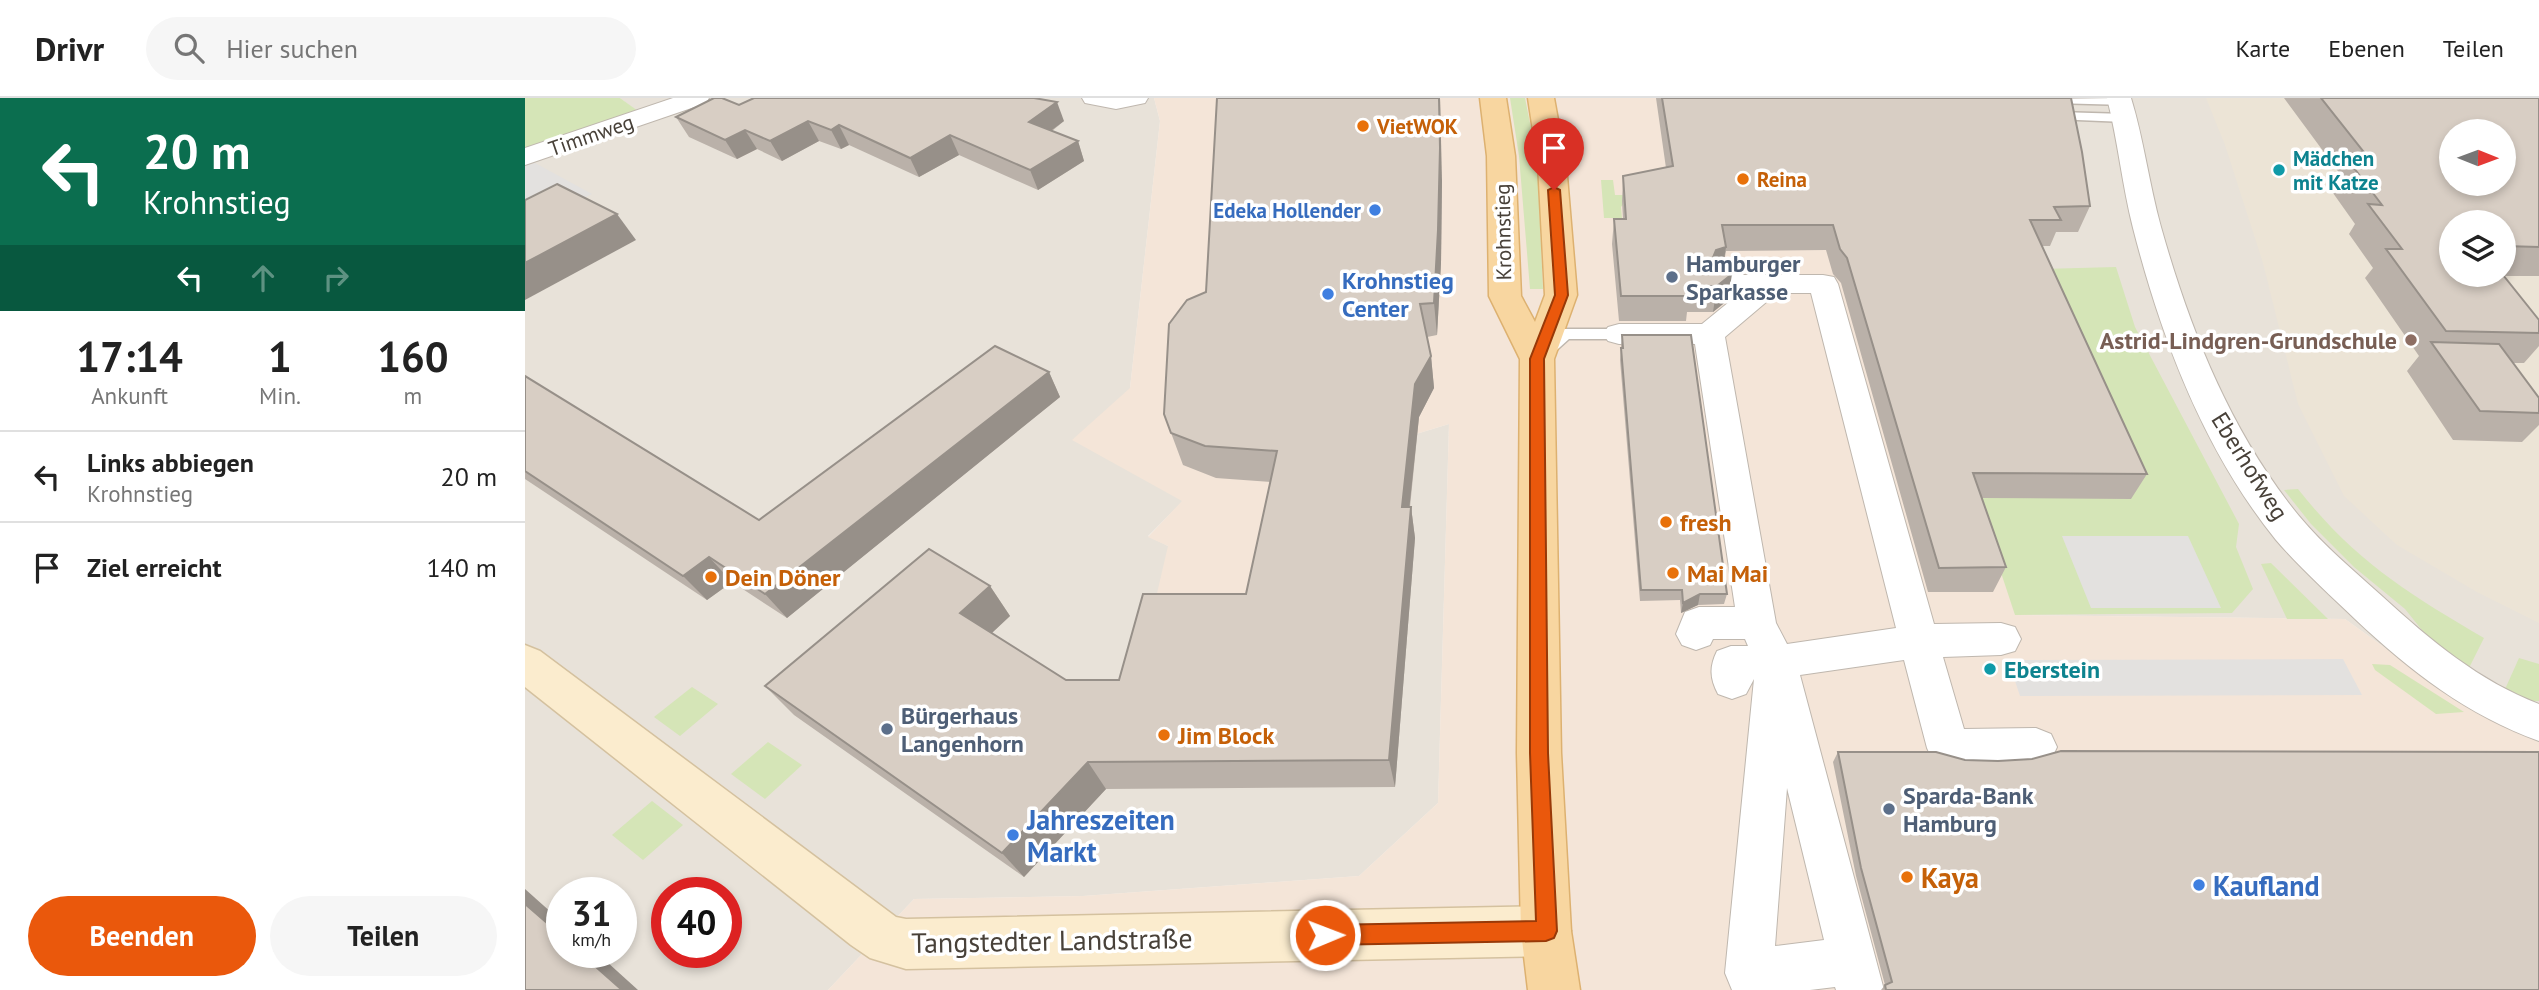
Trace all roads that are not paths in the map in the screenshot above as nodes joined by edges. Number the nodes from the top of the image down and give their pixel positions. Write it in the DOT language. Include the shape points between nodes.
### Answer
graph roads {
  1 [pos="697,98"];
  2 [pos="1094,98"];
  3 [pos="1136,98"];
  4 [pos="1493,98"];
  5 [pos="1541,98"];
  6 [pos="2053,99"];
  7 [pos="2122,106"];
  8 [pos="2059,116"];
  9 [pos="525,157"];
  10 [pos="1767,270"];
  11 [pos="1724,284"];
  12 [pos="1619,334"];
  13 [pos="1709,334"];
  14 [pos="1537,359"];
  15 [pos="1757,623"];
  16 [pos="1696,634"];
  17 [pos="2001,639"];
  18 [pos="1921,641"];
  19 [pos="1776,662"];
  20 [pos="525,663"];
  21 [pos="1731,682"];
  22 [pos="2539,723"];
  23 [pos="2036,747"];
  24 [pos="1546,931"];
  25 [pos="1856,975"];
  26 [pos="1744,979"];
  27 [pos="1538,990"];
  28 [pos="1554,990"];
  1 -- 9 [label="street, Timmweg"];
  2 -- 3 [label="street" via="1116,102"];
  4 -- 14 [label="main road, Krohnstieg" via="1501,156 1504,296"];
  5 -- 14 [label="main road, Krohnstieg" via="1552,164 1561,295"];
  6 -- 7 [label="lane"];
  7 -- 8 [label="lane"];
  7 -- 22 [label="street, Eberhofweg" via="2146,222 2184,342 2247,470 2287,527 2410,645 2455,682"];
  10 -- 11 [label="street"];
  10 -- 13 [label="street"];
  10 -- 18 [label="street" via="1823,284"];
  12 -- 13 [label="street"];
  12 -- 14 [label="lane" via="1565,334"];
  13 -- 15 [label="street"];
  14 -- 24 [label="main road, Krohnstieg" via="1539,753"];
  15 -- 16 [label="street" via="1699,623"];
  15 -- 19 [label="street"];
  17 -- 18 [label="street"];
  18 -- 19 [label="street"];
  18 -- 23 [label="street" via="1948,748"];
  19 -- 21 [label="street" via="1731,663"];
  19 -- 25 [label="street"];
  19 -- 26 [label="street"];
  20 -- 24 [label="street, Tangstedter Landstraße" via="888,940 906,944"];
  24 -- 27 [label="main road, Krohnstieg"];
  24 -- 28 [label="main road, Krohnstieg"];
  25 -- 26 [label="street"];
}
